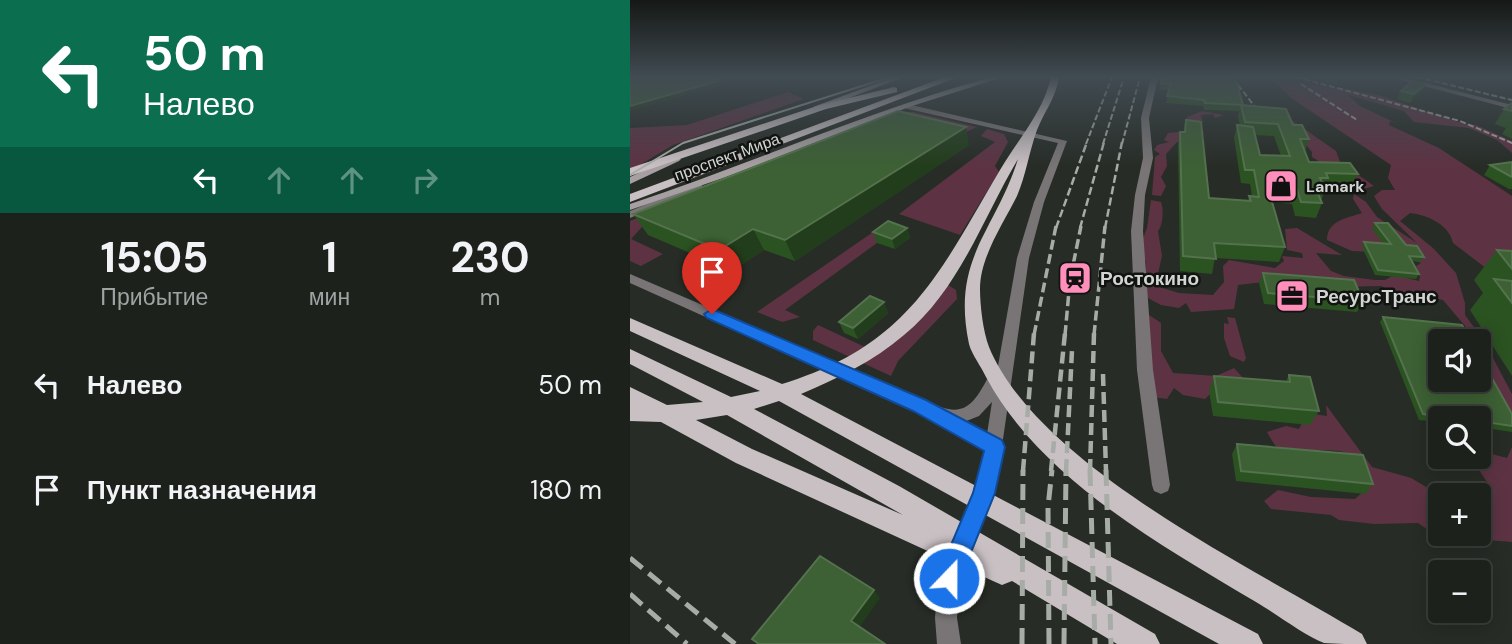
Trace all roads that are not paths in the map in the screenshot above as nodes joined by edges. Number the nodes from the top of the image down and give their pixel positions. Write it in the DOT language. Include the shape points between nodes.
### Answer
graph roads {
  1 [pos="817,107"];
  2 [pos="823,107"];
  3 [pos="836,107"];
  4 [pos="874,107"];
  5 [pos="904,107"];
  6 [pos="912,107"];
  7 [pos="1045,107"];
  8 [pos="1148,107"];
  9 [pos="1032,131"];
  10 [pos="630,172"];
  11 [pos="630,183"];
  12 [pos="698,186"];
  13 [pos="630,198"];
  14 [pos="630,207"];
  15 [pos="630,215"];
  16 [pos="630,278"];
  17 [pos="630,324"];
  18 [pos="1010,334"];
  19 [pos="630,356"];
  20 [pos="630,395"];
  21 [pos="630,412"];
  22 [pos="941,416"];
  23 [pos="995,447"];
  24 [pos="1161,485"];
  25 [pos="1097,616"];
  26 [pos="949,644"];
  27 [pos="1145,644"];
  28 [pos="1248,644"];
  29 [pos="1352,644"];
  1 -- 11 [label="main road" via="708,145"];
  2 -- 10 [label="main road"];
  3 -- 11 [label="main road, проспект Мира"];
  4 -- 13 [label="main road, проспект Мира"];
  5 -- 12 [label="main road, проспект Мира"];
  6 -- 18 [label="street" via="1063,141 1030,230"];
  7 -- 9 [label="main road"];
  8 -- 24 [label="street" via="1149,158 1137,231 1145,370"];
  9 -- 21 [label="main road" via="939,286 905,325 883,342 828,373 757,399 682,413"];
  9 -- 29 [label="main road" via="1021,171 982,251 974,279 974,322 988,370 1015,412 1130,509"];
  12 -- 14 [label="main road, проспект Мира"];
  12 -- 15 [label="street"];
  16 -- 22 [label="street"];
  17 -- 28 [label="main road" via="762,383"];
  18 -- 22 [label="street" via="989,397 970,414"];
  18 -- 23 [label="street"];
  19 -- 25 [label="main road" via="873,483"];
  20 -- 25 [label="main road" via="744,456"];
  22 -- 23 [label="street"];
  23 -- 26 [label="street" via="984,493 949,578"];
  25 -- 27 [label="main road"];
}
